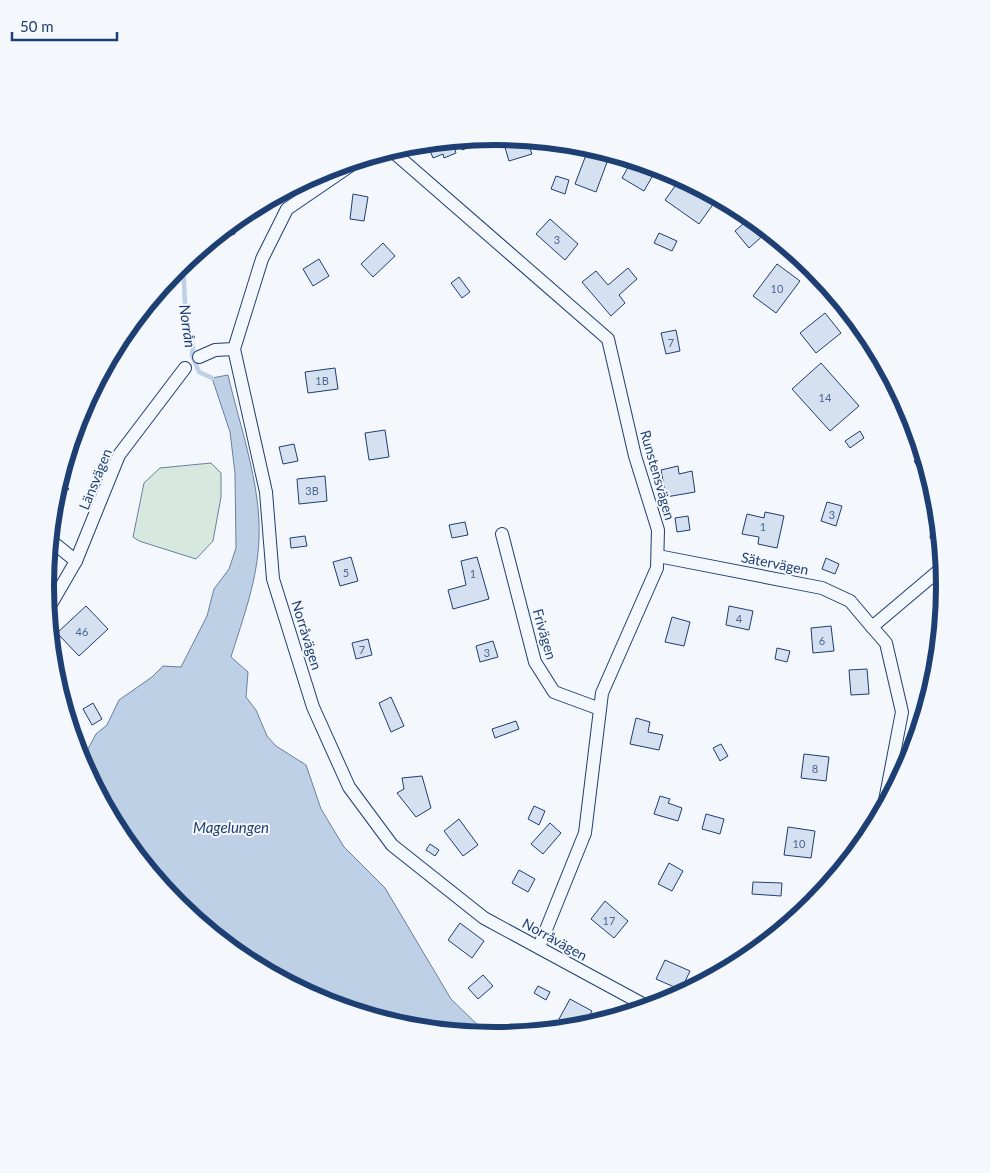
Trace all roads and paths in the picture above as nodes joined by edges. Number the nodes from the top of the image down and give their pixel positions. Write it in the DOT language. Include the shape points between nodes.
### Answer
graph roads {
  1 [pos="398,156"];
  2 [pos="339,174"];
  3 [pos="234,349"];
  4 [pos="199,357"];
  5 [pos="185,368"];
  6 [pos="502,534"];
  7 [pos="56,545"];
  8 [pos="658,556"];
  9 [pos="76,561"];
  10 [pos="936,573"];
  11 [pos="54,598"];
  12 [pos="872,627"];
  13 [pos="600,709"];
  14 [pos="887,789"];
  15 [pos="539,947"];
  16 [pos="640,1003"];
  1 -- 8 [label="street, Runstensvägen" via="608,339 635,456 658,530"];
  2 -- 3 [label="street, Norråvägen" via="287,209 262,259"];
  3 -- 4 [label="street" via="215,350"];
  3 -- 15 [label="street, Norråvägen" via="266,492 273,579 314,707 350,787 392,845 484,918"];
  5 -- 9 [label="street, Länsvägen" via="119,455"];
  6 -- 13 [label="street, Frivägen" via="535,662 554,692"];
  7 -- 9 [label="street"];
  8 -- 12 [label="street, Sätervägen" via="822,588 850,601"];
  8 -- 13 [label="street, Runstensvägen" via="657,568 602,693"];
  9 -- 11 [label="street, Länsvägen"];
  10 -- 12 [label="street"];
  12 -- 14 [label="street, Sätervägen" via="886,643 902,712"];
  13 -- 15 [label="street, Runstensvägen" via="585,833"];
  15 -- 16 [label="street, Norråvägen"];
}
